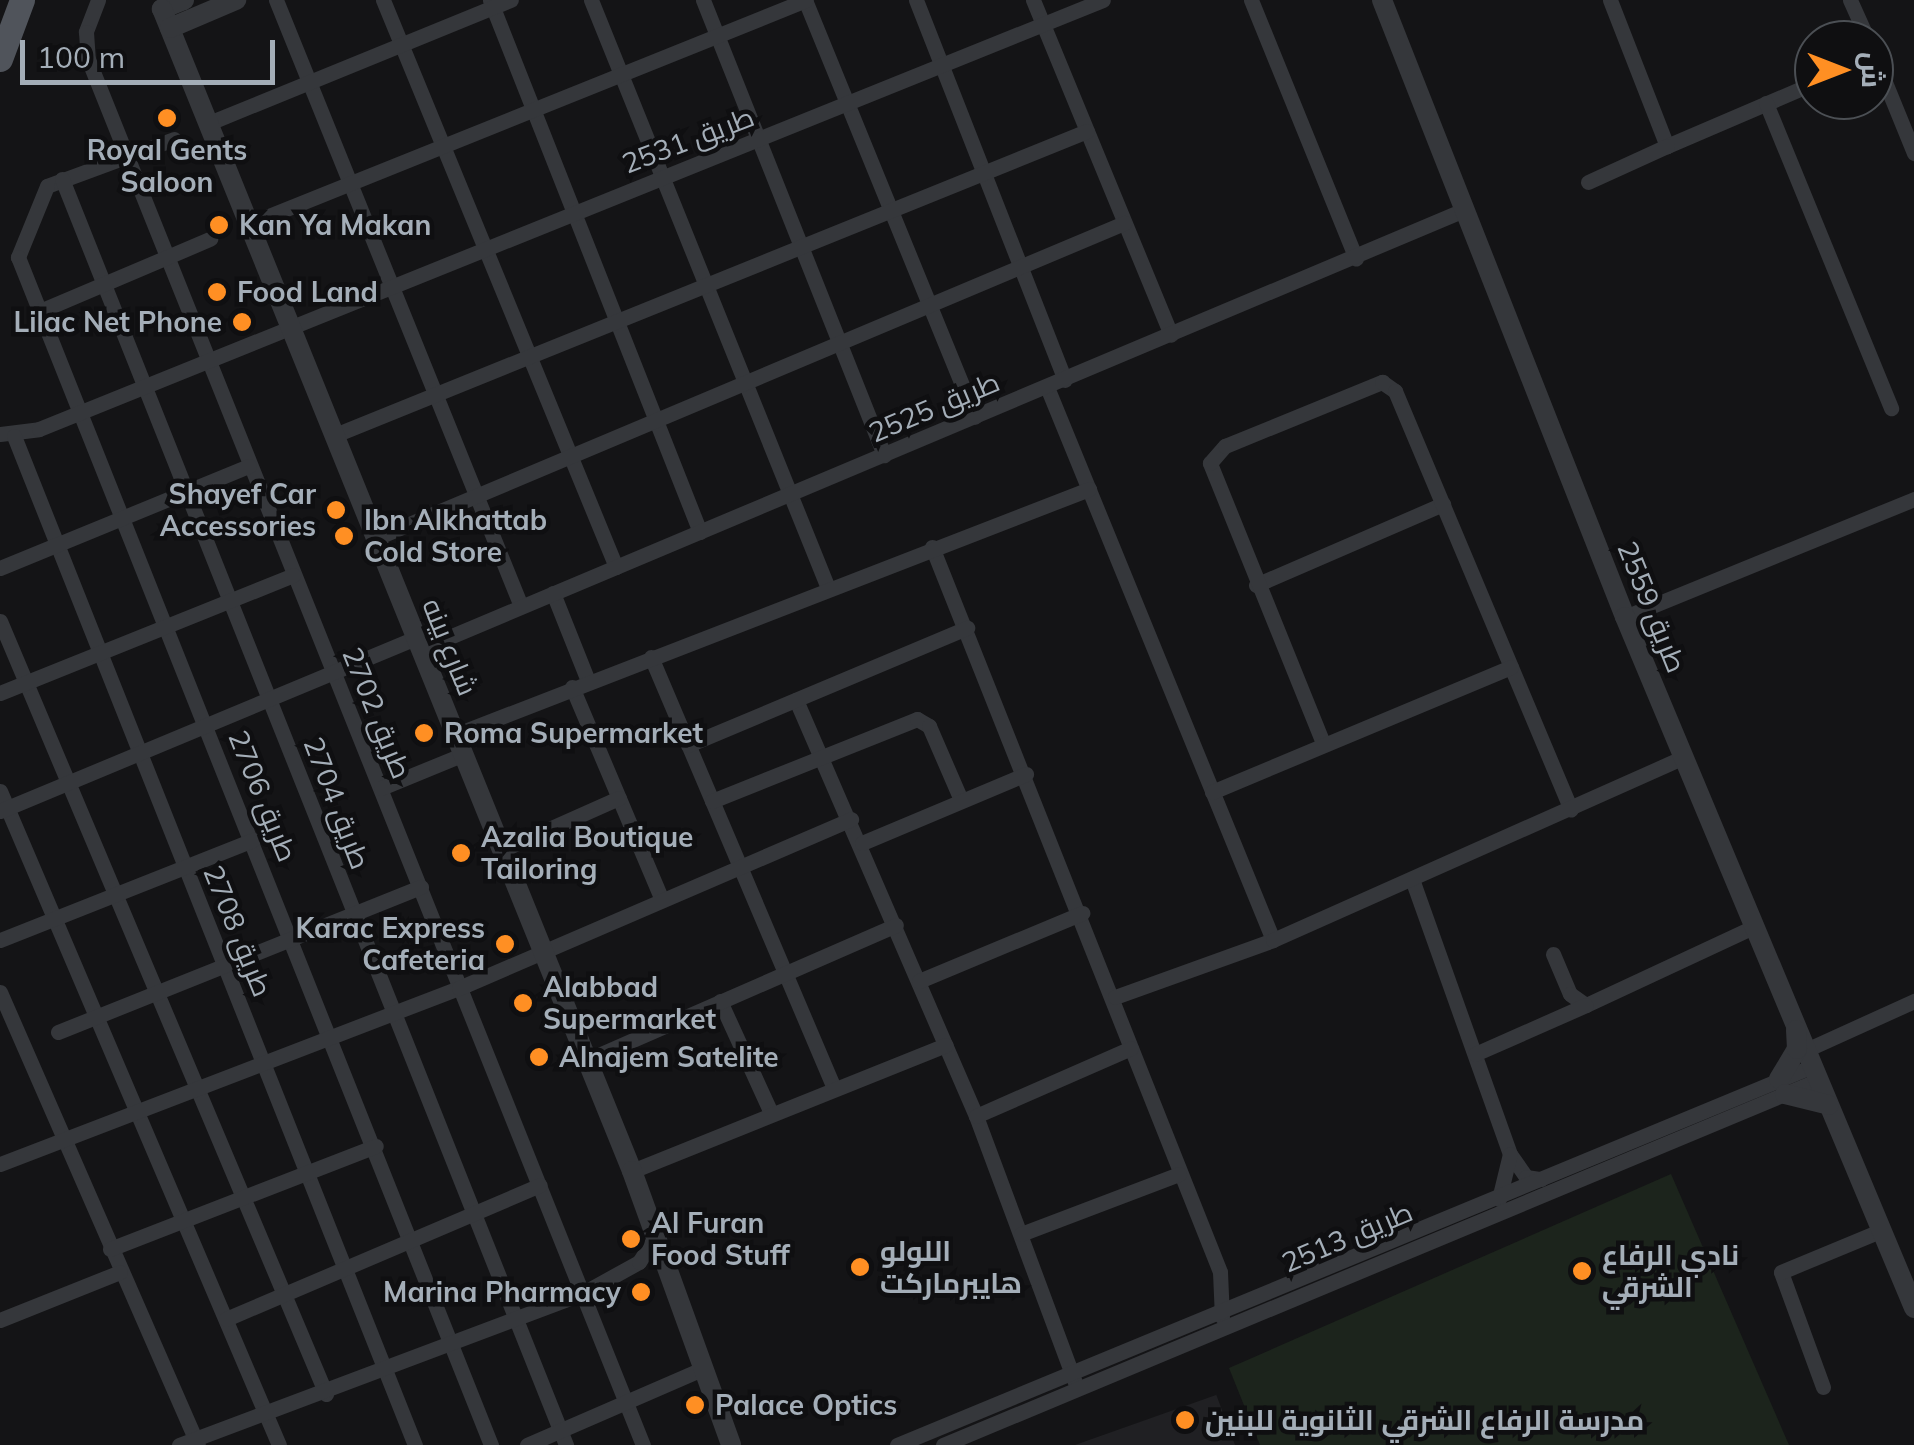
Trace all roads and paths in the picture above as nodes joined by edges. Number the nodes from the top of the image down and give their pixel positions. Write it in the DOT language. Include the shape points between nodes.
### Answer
graph roads {
  1 [pos="22,0"];
  2 [pos="98,0"];
  3 [pos="184,0"];
  4 [pos="236,0"];
  5 [pos="276,0"];
  6 [pos="383,0"];
  7 [pos="511,0"];
  8 [pos="591,0"];
  9 [pos="703,0"];
  10 [pos="805,0"];
  11 [pos="916,0"];
  12 [pos="1032,0"];
  13 [pos="1104,0"];
  14 [pos="1251,0"];
  15 [pos="1382,0"];
  16 [pos="1610,0"];
  17 [pos="492,4"];
  18 [pos="164,12"];
  19 [pos="1044,27"];
  20 [pos="718,37"];
  21 [pos="401,44"];
  22 [pos="0,60"];
  23 [pos="942,67"];
  24 [pos="620,73"];
  25 [pos="308,79"];
  26 [pos="1794,91"];
  27 [pos="1766,103"];
  28 [pos="848,104"];
  29 [pos="1894,106"];
  30 [pos="533,108"];
  31 [pos="209,123"];
  32 [pos="1087,131"];
  33 [pos="174,139"];
  34 [pos="758,139"];
  35 [pos="442,144"];
  36 [pos="1667,146"];
  37 [pos="1914,154"];
  38 [pos="128,158"];
  39 [pos="982,172"];
  40 [pos="662,177"];
  41 [pos="62,178"];
  42 [pos="349,181"];
  43 [pos="1588,182"];
  44 [pos="1466,209"];
  45 [pos="572,212"];
  46 [pos="892,212"];
  47 [pos="1124,223"];
  48 [pos="250,224"];
  49 [pos="210,239"];
  50 [pos="801,246"];
  51 [pos="485,247"];
  52 [pos="166,258"];
  53 [pos="1356,258"];
  54 [pos="1018,267"];
  55 [pos="104,284"];
  56 [pos="390,284"];
  57 [pos="705,287"];
  58 [pos="930,304"];
  59 [pos="40,311"];
  60 [pos="616,323"];
  61 [pos="290,325"];
  62 [pos="1171,336"];
  63 [pos="839,342"];
  64 [pos="206,359"];
  65 [pos="531,359"];
  66 [pos="1065,380"];
  67 [pos="744,382"];
  68 [pos="143,385"];
  69 [pos="1048,387"];
  70 [pos="435,395"];
  71 [pos="1891,408"];
  72 [pos="81,411"];
  73 [pos="975,417"];
  74 [pos="655,420"];
  75 [pos="7,435"];
  76 [pos="335,435"];
  77 [pos="570,455"];
  78 [pos="884,455"];
  79 [pos="248,466"];
  80 [pos="1089,489"];
  81 [pos="188,492"];
  82 [pos="789,494"];
  83 [pos="476,495"];
  84 [pos="1914,501"];
  85 [pos="1443,504"];
  86 [pos="124,518"];
  87 [pos="700,532"];
  88 [pos="376,538"];
  89 [pos="61,545"];
  90 [pos="932,547"];
  91 [pos="616,567"];
  92 [pos="0,568"];
  93 [pos="293,574"];
  94 [pos="1256,585"];
  95 [pos="828,588"];
  96 [pos="553,593"];
  97 [pos="232,599"];
  98 [pos="521,606"];
  99 [pos="1625,617"];
  100 [pos="0,621"];
  101 [pos="168,625"];
  102 [pos="967,628"];
  103 [pos="419,643"];
  104 [pos="103,652"];
  105 [pos="651,657"];
  106 [pos="1512,667"];
  107 [pos="334,673"];
  108 [pos="28,682"];
  109 [pos="580,684"];
  110 [pos="0,693"];
  111 [pos="269,699"];
  112 [pos="796,700"];
  113 [pos="207,725"];
  114 [pos="1323,743"];
  115 [pos="460,744"];
  116 [pos="688,745"];
  117 [pos="142,752"];
  118 [pos="1684,757"];
  119 [pos="822,758"];
  120 [pos="1026,774"];
  121 [pos="68,782"];
  122 [pos="381,788"];
  123 [pos="0,791"];
  124 [pos="1212,792"];
  125 [pos="619,798"];
  126 [pos="960,800"];
  127 [pos="712,802"];
  128 [pos="4,809"];
  129 [pos="1572,810"];
  130 [pos="851,819"];
  131 [pos="252,840"];
  132 [pos="862,843"];
  133 [pos="502,850"];
  134 [pos="184,865"];
  135 [pos="739,866"];
  136 [pos="1412,879"];
  137 [pos="421,887"];
  138 [pos="114,894"];
  139 [pos="660,898"];
  140 [pos="352,910"];
  141 [pos="1082,913"];
  142 [pos="52,920"];
  143 [pos="896,925"];
  144 [pos="1753,927"];
  145 [pos="291,933"];
  146 [pos="0,940"];
  147 [pos="1273,940"];
  148 [pos="542,950"];
  149 [pos="1553,954"];
  150 [pos="223,961"];
  151 [pos="784,972"];
  152 [pos="920,981"];
  153 [pos="158,988"];
  154 [pos="459,988"];
  155 [pos="0,992"];
  156 [pos="1115,997"];
  157 [pos="720,1000"];
  158 [pos="1914,1001"];
  159 [pos="1586,1005"];
  160 [pos="394,1013"];
  161 [pos="96,1018"];
  162 [pos="1795,1023"];
  163 [pos="58,1032"];
  164 [pos="331,1039"];
  165 [pos="946,1044"];
  166 [pos="1131,1048"];
  167 [pos="1475,1054"];
  168 [pos="587,1060"];
  169 [pos="262,1062"];
  170 [pos="1812,1065"];
  171 [pos="201,1086"];
  172 [pos="1781,1087"];
  173 [pos="834,1088"];
  174 [pos="1829,1105"];
  175 [pos="135,1113"];
  176 [pos="772,1113"];
  177 [pos="976,1116"];
  178 [pos="65,1139"];
  179 [pos="376,1146"];
  180 [pos="1510,1154"];
  181 [pos="0,1164"];
  182 [pos="632,1171"];
  183 [pos="305,1173"];
  184 [pos="1179,1174"];
  185 [pos="1546,1179"];
  186 [pos="540,1185"];
  187 [pos="244,1195"];
  188 [pos="1524,1197"];
  189 [pos="1499,1199"];
  190 [pos="472,1215"];
  191 [pos="182,1220"];
  192 [pos="1880,1231"];
  193 [pos="1021,1234"];
  194 [pos="655,1238"];
  195 [pos="414,1240"];
  196 [pos="110,1250"];
  197 [pos="345,1270"];
  198 [pos="120,1272"];
  199 [pos="583,1293"];
  200 [pos="285,1295"];
  201 [pos="1914,1308"];
  202 [pos="1222,1317"];
  203 [pos="226,1319"];
  204 [pos="0,1320"];
  205 [pos="516,1321"];
  206 [pos="457,1343"];
  207 [pos="704,1368"];
  208 [pos="386,1371"];
  209 [pos="1075,1383"];
  210 [pos="1823,1387"];
  211 [pos="326,1394"];
  212 [pos="626,1403"];
  213 [pos="266,1415"];
  214 [pos="563,1438"];
  215 [pos="733,1440"];
  216 [pos="191,1443"];
  217 [pos="279,1445"];
  218 [pos="416,1445"];
  219 [pos="491,1445"];
  220 [pos="527,1445"];
  221 [pos="643,1445"];
  222 [pos="897,1445"];
  223 [pos="943,1445"];
  1 -- 22 [label="main road"];
  2 -- 38 [label="street, طريق 2702" via="86,53"];
  3 -- 18 [label="street"];
  4 -- 18 [label="street"];
  5 -- 25 [label="street"];
  6 -- 21 [label="street"];
  7 -- 17 [label="street"];
  8 -- 24 [label="street"];
  9 -- 20 [label="street"];
  10 -- 20 [label="street"];
  10 -- 28 [label="street"];
  11 -- 23 [label="street"];
  12 -- 19 [label="street"];
  13 -- 19 [label="street, طريق 2531"];
  14 -- 53 [label="street"];
  15 -- 44 [label="street, طريق 2559"];
  16 -- 36 [label="street"];
  17 -- 21 [label="street"];
  17 -- 30 [label="street"];
  18 -- 31 [label="street, شارع بينه"];
  19 -- 23 [label="street, طريق 2531"];
  19 -- 32 [label="street"];
  20 -- 24 [label="street"];
  20 -- 34 [label="street"];
  21 -- 25 [label="street"];
  21 -- 35 [label="street"];
  23 -- 28 [label="street, طريق 2531"];
  23 -- 39 [label="street"];
  24 -- 30 [label="street"];
  24 -- 40 [label="street"];
  25 -- 31 [label="street"];
  25 -- 42 [label="street"];
  26 -- 27 [label="street"];
  27 -- 36 [label="street"];
  27 -- 71 [label="street"];
  28 -- 34 [label="street, طريق 2531"];
  28 -- 46 [label="street"];
  29 -- 37 [label="street"];
  30 -- 35 [label="street"];
  30 -- 45 [label="street"];
  31 -- 48 [label="street, شارع بينه"];
  32 -- 39 [label="street"];
  32 -- 47 [label="street"];
  33 -- 38 [label="street"];
  34 -- 40 [label="street, طريق 2531"];
  34 -- 50 [label="street"];
  35 -- 42 [label="street"];
  35 -- 51 [label="street"];
  36 -- 43 [label="street"];
  38 -- 41 [label="street"];
  38 -- 52 [label="street, طريق 2702"];
  39 -- 46 [label="street"];
  39 -- 54 [label="street"];
  40 -- 45 [label="street, طريق 2531"];
  40 -- 57 [label="street"];
  41 -- 55 [label="street, طريق 2704"];
  41 -- 59 [label="street, طريق 2706" via="40,192 18,242"];
  42 -- 48 [label="street"];
  42 -- 56 [label="street"];
  44 -- 53 [label="street, طريق 2525"];
  44 -- 99 [label="street, طريق 2559"];
  45 -- 51 [label="street, طريق 2531"];
  45 -- 60 [label="street"];
  46 -- 50 [label="street"];
  46 -- 58 [label="street"];
  47 -- 54 [label="street"];
  47 -- 62 [label="street"];
  48 -- 61 [label="street, شارع بينه"];
  49 -- 52 [label="street"];
  50 -- 57 [label="street"];
  50 -- 63 [label="street"];
  51 -- 56 [label="street, طريق 2531"];
  51 -- 65 [label="street"];
  52 -- 55 [label="street"];
  52 -- 64 [label="street, طريق 2702"];
  53 -- 62 [label="street, طريق 2525"];
  54 -- 58 [label="street"];
  54 -- 66 [label="street"];
  55 -- 59 [label="street"];
  55 -- 68 [label="street, طريق 2704"];
  56 -- 61 [label="street, طريق 2531"];
  56 -- 70 [label="street"];
  57 -- 60 [label="street"];
  57 -- 67 [label="street"];
  58 -- 63 [label="street"];
  58 -- 73 [label="street"];
  59 -- 72 [label="street, طريق 2706"];
  60 -- 65 [label="street"];
  60 -- 74 [label="street"];
  61 -- 64 [label="street, طريق 2531"];
  61 -- 76 [label="street, شارع بينه"];
  62 -- 66 [label="street, طريق 2525"];
  63 -- 67 [label="street"];
  63 -- 78 [label="street"];
  64 -- 68 [label="street, طريق 2531"];
  64 -- 79 [label="street, طريق 2702"];
  65 -- 70 [label="street"];
  65 -- 77 [label="street"];
  66 -- 69 [label="street, طريق 2525"];
  67 -- 74 [label="street"];
  67 -- 82 [label="street"];
  68 -- 72 [label="street, طريق 2531"];
  68 -- 81 [label="street, طريق 2704"];
  69 -- 73 [label="street, طريق 2525"];
  69 -- 80 [label="street"];
  70 -- 76 [label="street"];
  70 -- 83 [label="street"];
  72 -- 75 [label="street, طريق 2531"];
  72 -- 86 [label="street, طريق 2706"];
  73 -- 78 [label="street, طريق 2525"];
  74 -- 77 [label="street"];
  74 -- 87 [label="street"];
  75 -- 89 [label="street, طريق 2708"];
  76 -- 88 [label="street, شارع بينه"];
  77 -- 83 [label="street"];
  77 -- 91 [label="street"];
  78 -- 82 [label="street, طريق 2525"];
  79 -- 81 [label="street"];
  79 -- 93 [label="street, طريق 2702"];
  80 -- 90 [label="street"];
  80 -- 124 [label="street"];
  81 -- 86 [label="street"];
  81 -- 97 [label="street, طريق 2704"];
  82 -- 87 [label="street, طريق 2525"];
  82 -- 95 [label="street"];
  83 -- 88 [label="street"];
  83 -- 98 [label="street"];
  84 -- 99 [label="street"];
  85 -- 94 [label="street"];
  85 -- 94 [label="street" via="1395,391 1382,382 1225,446 1210,475"];
  85 -- 106 [label="street"];
  86 -- 89 [label="street"];
  86 -- 101 [label="street, طريق 2706"];
  87 -- 91 [label="street, طريق 2525"];
  88 -- 103 [label="street, شارع بينه"];
  89 -- 92 [label="street"];
  89 -- 104 [label="street, طريق 2708"];
  90 -- 95 [label="street"];
  90 -- 102 [label="street"];
  91 -- 96 [label="street, طريق 2525"];
  93 -- 97 [label="street"];
  93 -- 107 [label="street, طريق 2702"];
  94 -- 114 [label="street"];
  95 -- 105 [label="street"];
  96 -- 98 [label="street, طريق 2525"];
  96 -- 109 [label="street"];
  97 -- 101 [label="street"];
  97 -- 111 [label="street, طريق 2704"];
  98 -- 103 [label="street, طريق 2525"];
  99 -- 118 [label="street, طريق 2559"];
  100 -- 108 [label="street"];
  101 -- 104 [label="street"];
  101 -- 113 [label="street, طريق 2706"];
  102 -- 112 [label="street"];
  102 -- 120 [label="street"];
  103 -- 107 [label="street, طريق 2525"];
  103 -- 115 [label="street, شارع بينه"];
  104 -- 108 [label="street"];
  104 -- 117 [label="street, طريق 2708"];
  105 -- 109 [label="street"];
  105 -- 116 [label="street"];
  106 -- 114 [label="street"];
  106 -- 129 [label="street"];
  107 -- 111 [label="street, طريق 2525"];
  107 -- 122 [label="street, طريق 2702"];
  108 -- 110 [label="street"];
  108 -- 121 [label="street"];
  109 -- 115 [label="street"];
  109 -- 125 [label="street"];
  111 -- 113 [label="street, طريق 2525"];
  111 -- 140 [label="street, طريق 2704"];
  112 -- 116 [label="street"];
  112 -- 119 [label="street"];
  113 -- 117 [label="street, طريق 2525"];
  113 -- 131 [label="street, طريق 2706"];
  114 -- 124 [label="street"];
  115 -- 122 [label="street"];
  115 -- 133 [label="street, شارع بينه"];
  116 -- 127 [label="street"];
  117 -- 121 [label="street, طريق 2525"];
  117 -- 134 [label="street, طريق 2708"];
  118 -- 129 [label="street"];
  118 -- 144 [label="street, طريق 2559"];
  119 -- 126 [label="street" via="924,722"];
  119 -- 127 [label="street"];
  119 -- 130 [label="street"];
  120 -- 126 [label="street"];
  120 -- 141 [label="street"];
  121 -- 128 [label="street, طريق 2525"];
  121 -- 138 [label="street"];
  122 -- 137 [label="street, طريق 2702"];
  123 -- 128 [label="street"];
  124 -- 147 [label="street"];
  125 -- 133 [label="street"];
  125 -- 139 [label="street"];
  126 -- 132 [label="street"];
  127 -- 135 [label="street"];
  128 -- 142 [label="street"];
  129 -- 136 [label="street"];
  130 -- 132 [label="street"];
  130 -- 135 [label="street"];
  131 -- 134 [label="street"];
  131 -- 145 [label="street, طريق 2706"];
  132 -- 143 [label="street"];
  133 -- 148 [label="street, شارع بينه"];
  134 -- 138 [label="street"];
  134 -- 150 [label="street, طريق 2708"];
  135 -- 139 [label="street"];
  135 -- 151 [label="street"];
  136 -- 147 [label="street"];
  136 -- 167 [label="street"];
  137 -- 140 [label="street"];
  137 -- 154 [label="street, طريق 2702"];
  138 -- 142 [label="street"];
  138 -- 153 [label="street"];
  139 -- 148 [label="street"];
  140 -- 145 [label="street"];
  140 -- 160 [label="street, طريق 2704"];
  141 -- 152 [label="street"];
  141 -- 156 [label="street"];
  142 -- 146 [label="street"];
  142 -- 161 [label="street"];
  143 -- 151 [label="street"];
  143 -- 152 [label="street"];
  144 -- 159 [label="street"];
  144 -- 162 [label="street, طريق 2559"];
  145 -- 150 [label="street"];
  145 -- 164 [label="street, طريق 2706"];
  147 -- 156 [label="street"];
  148 -- 154 [label="street"];
  148 -- 168 [label="street, شارع بينه"];
  149 -- 159 [label="street" via="1570,994"];
  150 -- 153 [label="street"];
  150 -- 169 [label="street, طريق 2708"];
  151 -- 157 [label="street"];
  151 -- 173 [label="street"];
  152 -- 165 [label="street"];
  153 -- 161 [label="street"];
  153 -- 171 [label="street"];
  154 -- 160 [label="street"];
  154 -- 186 [label="street, طريق 2702"];
  155 -- 178 [label="street"];
  156 -- 166 [label="street"];
  157 -- 168 [label="street"];
  157 -- 176 [label="street"];
  158 -- 170 [label="street, طريق 2513"];
  159 -- 167 [label="street"];
  160 -- 164 [label="street"];
  160 -- 190 [label="street, طريق 2704"];
  161 -- 163 [label="street"];
  161 -- 175 [label="street"];
  162 -- 170 [label="street, طريق 2559"];
  162 -- 172 [label="street" via="1797,1049"];
  164 -- 169 [label="street"];
  164 -- 179 [label="street, طريق 2706"];
  165 -- 173 [label="street"];
  165 -- 177 [label="street"];
  166 -- 177 [label="street"];
  166 -- 184 [label="street"];
  167 -- 180 [label="street"];
  168 -- 182 [label="street, شارع بينه"];
  169 -- 171 [label="street"];
  169 -- 183 [label="street, طريق 2708"];
  170 -- 172 [label="street, طريق 2513"];
  170 -- 174 [label="street, طريق 2559"];
  171 -- 175 [label="street"];
  171 -- 187 [label="street"];
  172 -- 174 [label="street"];
  172 -- 185 [label="street, طريق 2513"];
  172 -- 188 [label="street, طريق 2513"];
  173 -- 176 [label="street"];
  174 -- 192 [label="street, طريق 2559"];
  175 -- 178 [label="street"];
  175 -- 191 [label="street"];
  176 -- 182 [label="street"];
  177 -- 193 [label="street"];
  178 -- 181 [label="street"];
  178 -- 196 [label="street"];
  179 -- 183 [label="street"];
  179 -- 195 [label="street, طريق 2706"];
  180 -- 185 [label="street" via="1530,1180"];
  180 -- 189 [label="street"];
  182 -- 194 [label="street, شارع بينه"];
  183 -- 187 [label="street"];
  183 -- 197 [label="street, طريق 2708"];
  184 -- 193 [label="street"];
  184 -- 202 [label="street" via="1222,1280"];
  185 -- 188 [label="street, طريق 2513"];
  186 -- 190 [label="street"];
  186 -- 199 [label="street, طريق 2702"];
  187 -- 191 [label="street"];
  187 -- 200 [label="street"];
  188 -- 189 [label="street, طريق 2513"];
  188 -- 209 [label="street, طريق 2513"];
  189 -- 202 [label="street, طريق 2513"];
  190 -- 195 [label="street"];
  190 -- 205 [label="street, طريق 2704"];
  191 -- 196 [label="street"];
  191 -- 203 [label="street"];
  192 -- 201 [label="street, طريق 2559"];
  192 -- 210 [label="street" via="1780,1272"];
  193 -- 209 [label="street"];
  194 -- 199 [label="street" via="639,1262"];
  194 -- 207 [label="street, شارع بينه"];
  195 -- 197 [label="street"];
  195 -- 206 [label="street, طريق 2706"];
  196 -- 198 [label="street"];
  197 -- 200 [label="street"];
  197 -- 208 [label="street, طريق 2708"];
  198 -- 204 [label="street"];
  198 -- 216 [label="street"];
  199 -- 205 [label="street"];
  199 -- 212 [label="street, طريق 2702"];
  200 -- 203 [label="street"];
  200 -- 211 [label="street"];
  202 -- 209 [label="street, طريق 2513"];
  203 -- 213 [label="street"];
  205 -- 206 [label="street"];
  205 -- 214 [label="street, طريق 2704"];
  206 -- 208 [label="street"];
  206 -- 219 [label="street, طريق 2706"];
  207 -- 212 [label="street"];
  207 -- 215 [label="street, شارع بينه"];
  208 -- 211 [label="street"];
  208 -- 218 [label="street, طريق 2708"];
  209 -- 222 [label="street, طريق 2513"];
  209 -- 223 [label="street, طريق 2513"];
  211 -- 213 [label="street"];
  212 -- 214 [label="street"];
  212 -- 221 [label="street, طريق 2702"];
  213 -- 216 [label="street"];
  213 -- 217 [label="street"];
  214 -- 220 [label="street"];
}
